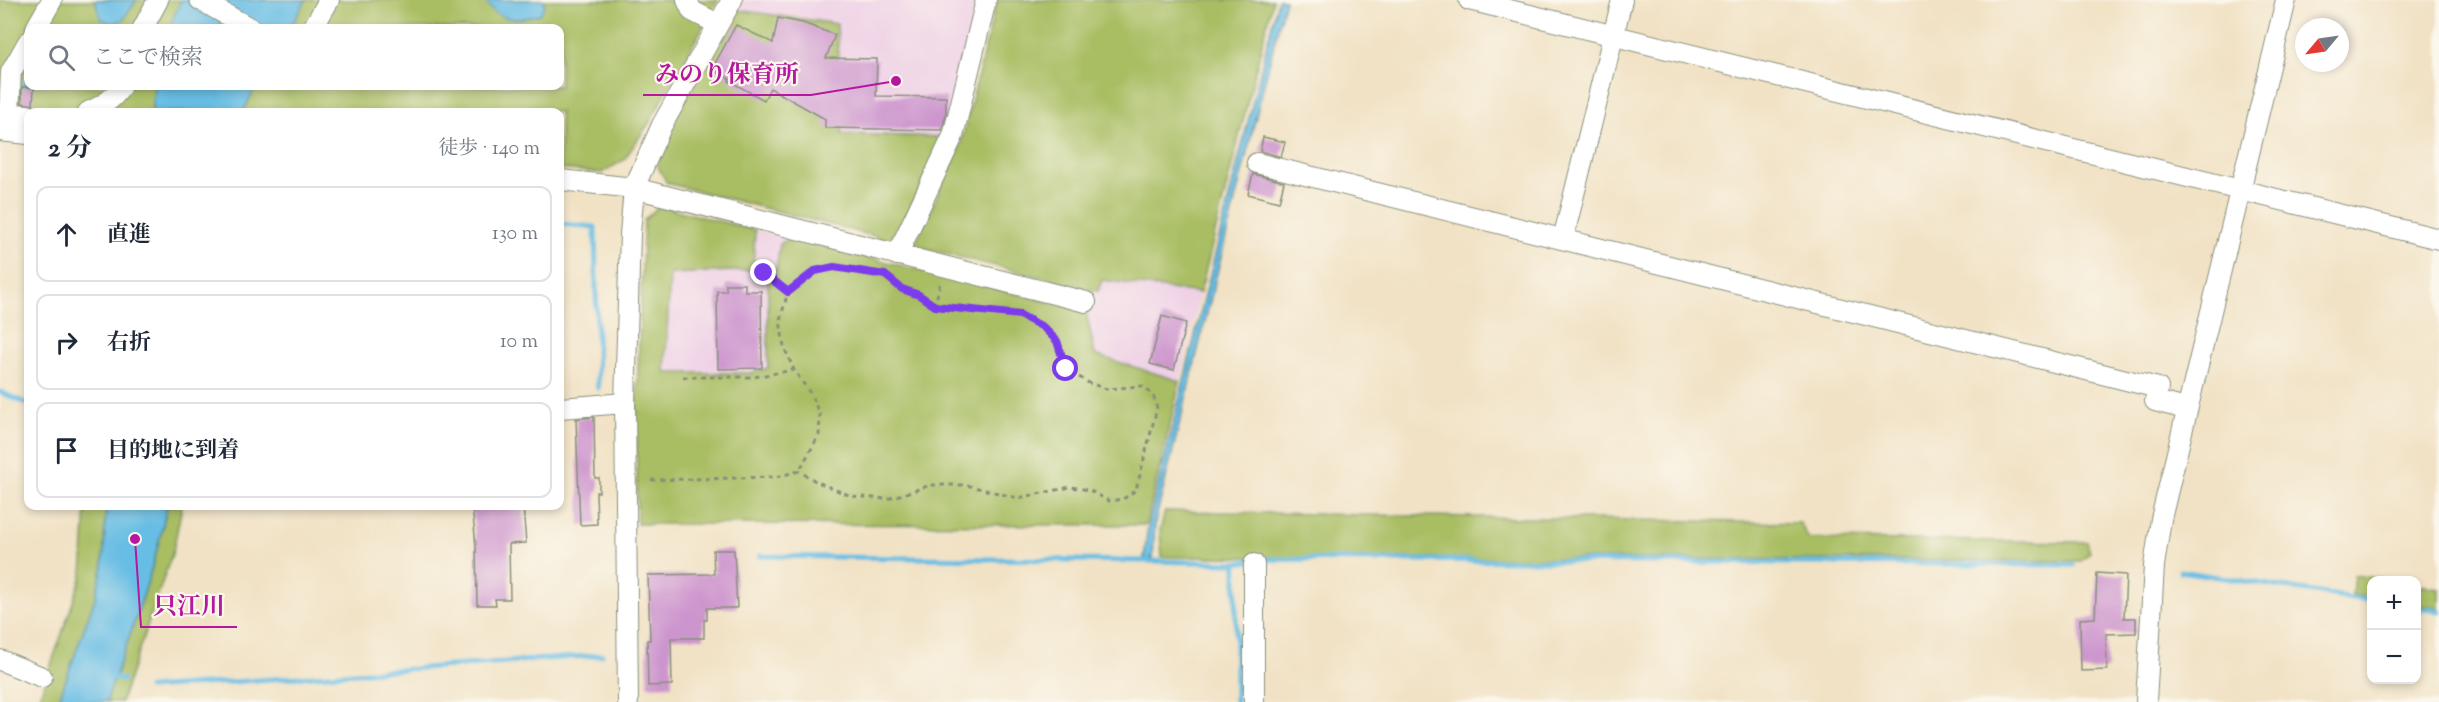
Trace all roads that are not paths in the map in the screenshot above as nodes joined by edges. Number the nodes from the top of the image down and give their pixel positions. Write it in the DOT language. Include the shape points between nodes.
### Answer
graph roads {
  1 [pos="52,0"];
  2 [pos="158,0"];
  3 [pos="200,0"];
  4 [pos="329,0"];
  5 [pos="687,0"];
  6 [pos="732,0"];
  7 [pos="986,0"];
  8 [pos="1469,0"];
  9 [pos="1622,0"];
  10 [pos="2286,0"];
  11 [pos="38,24"];
  12 [pos="145,24"];
  13 [pos="243,24"];
  14 [pos="316,24"];
  15 [pos="718,24"];
  16 [pos="1613,36"];
  17 [pos="24,49"];
  18 [pos="119,90"];
  19 [pos="99,108"];
  20 [pos="9,118"];
  21 [pos="24,131"];
  22 [pos="1257,163"];
  23 [pos="564,180"];
  24 [pos="634,188"];
  25 [pos="2240,190"];
  26 [pos="1563,239"];
  27 [pos="2439,239"];
  28 [pos="897,255"];
  29 [pos="1086,302"];
  30 [pos="625,403"];
  31 [pos="564,408"];
  32 [pos="2186,409"];
  33 [pos="1254,564"];
  34 [pos="0,660"];
  35 [pos="42,677"];
  36 [pos="628,702"];
  37 [pos="1254,702"];
  38 [pos="2146,702"];
  1 -- 11 [label="street"];
  2 -- 12 [label="street"];
  3 -- 13 [label="street"];
  4 -- 14 [label="street"];
  5 -- 15 [label="street" via="692,11"];
  6 -- 15 [label="street"];
  7 -- 28 [label="street" via="953,136"];
  8 -- 16 [label="street"];
  9 -- 16 [label="street"];
  10 -- 25 [label="street"];
  15 -- 24 [label="street" via="662,125"];
  16 -- 25 [label="street"];
  16 -- 26 [label="street"];
  17 -- 20 [label="street" via="11,72"];
  18 -- 19 [label="street"];
  20 -- 21 [label="street"];
  22 -- 26 [label="street"];
  23 -- 24 [label="street"];
  24 -- 28 [label="street"];
  24 -- 30 [label="street"];
  25 -- 27 [label="street"];
  25 -- 32 [label="street"];
  26 -- 32 [label="street" via="2158,388 2155,401"];
  28 -- 29 [label="street"];
  30 -- 31 [label="street"];
  30 -- 36 [label="street"];
  32 -- 38 [label="street" via="2154,566"];
  33 -- 37 [label="street"];
  34 -- 35 [label="street"];
}
